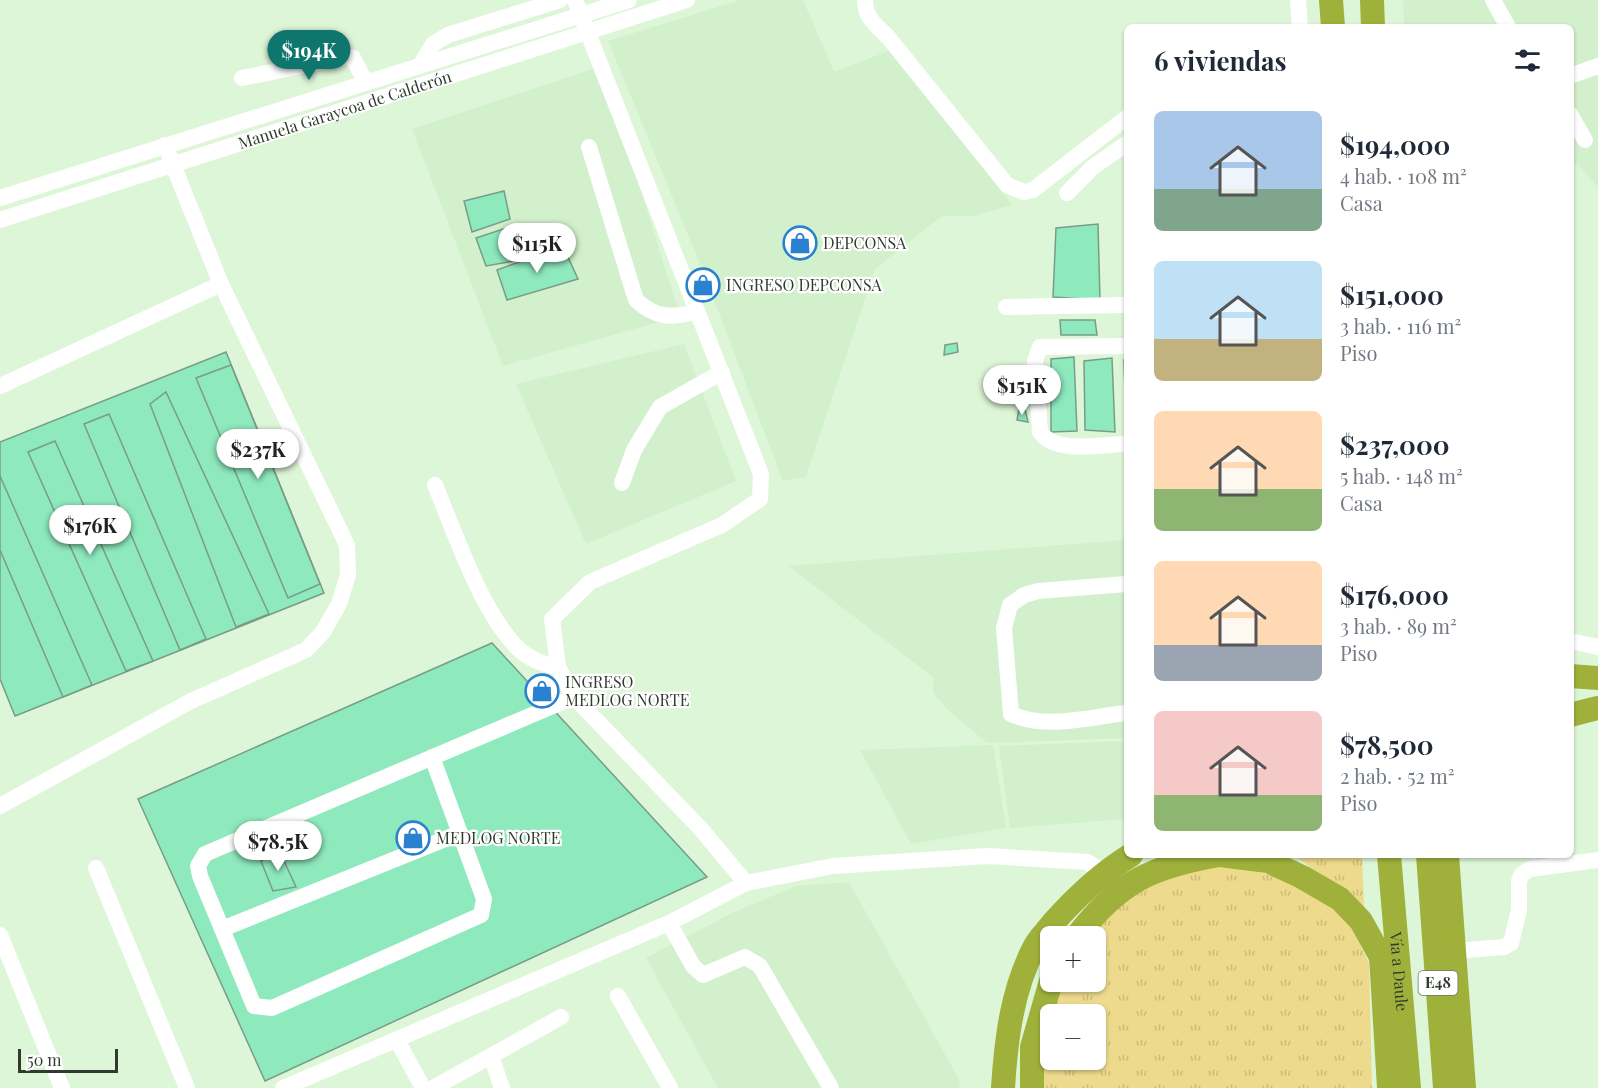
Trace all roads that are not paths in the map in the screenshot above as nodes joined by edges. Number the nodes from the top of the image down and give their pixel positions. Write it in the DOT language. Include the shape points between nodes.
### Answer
graph roads {
  1 [pos="561,0"];
  2 [pos="629,0"];
  3 [pos="687,0"];
  4 [pos="865,0"];
  5 [pos="1298,0"];
  6 [pos="1331,0"];
  7 [pos="1372,0"];
  8 [pos="1493,0"];
  9 [pos="603,4"];
  10 [pos="578,7"];
  11 [pos="1300,24"];
  12 [pos="1333,24"];
  13 [pos="1373,24"];
  14 [pos="1506,24"];
  15 [pos="588,30"];
  16 [pos="421,64"];
  17 [pos="1598,66"];
  18 [pos="1574,75"];
  19 [pos="242,78"];
  20 [pos="365,81"];
  21 [pos="1124,120"];
  22 [pos="1574,121"];
  23 [pos="1585,140"];
  24 [pos="165,145"];
  25 [pos="1124,145"];
  26 [pos="590,147"];
  27 [pos="172,166"];
  28 [pos="1067,193"];
  29 [pos="0,198"];
  30 [pos="0,220"];
  31 [pos="221,284"];
  32 [pos="1124,305"];
  33 [pos="1006,307"];
  34 [pos="697,311"];
  35 [pos="1124,346"];
  36 [pos="722,372"];
  37 [pos="0,386"];
  38 [pos="1124,444"];
  39 [pos="622,483"];
  40 [pos="435,485"];
  41 [pos="1124,585"];
  42 [pos="1574,642"];
  43 [pos="1598,647"];
  44 [pos="558,667"];
  45 [pos="1574,676"];
  46 [pos="1598,678"];
  47 [pos="574,697"];
  48 [pos="1598,708"];
  49 [pos="1124,713"];
  50 [pos="1574,714"];
  51 [pos="432,757"];
  52 [pos="0,806"];
  53 [pos="460,833"];
  54 [pos="1126,858"];
  55 [pos="1202,858"];
  56 [pos="1244,858"];
  57 [pos="1379,858"];
  58 [pos="1389,858"];
  59 [pos="1428,858"];
  60 [pos="1447,858"];
  61 [pos="1598,860"];
  62 [pos="96,868"];
  63 [pos="1104,872"];
  64 [pos="746,883"];
  65 [pos="669,923"];
  66 [pos="1085,926"];
  67 [pos="222,929"];
  68 [pos="0,935"];
  69 [pos="1454,951"];
  70 [pos="1382,957"];
  71 [pos="1048,992"];
  72 [pos="618,996"];
  73 [pos="561,1017"];
  74 [pos="397,1041"];
  75 [pos="491,1056"];
  76 [pos="62,1088"];
  77 [pos="187,1088"];
  78 [pos="283,1088"];
  79 [pos="423,1088"];
  80 [pos="433,1088"];
  81 [pos="502,1088"];
  82 [pos="670,1088"];
  83 [pos="831,1088"];
  84 [pos="1003,1088"];
  85 [pos="1032,1088"];
  86 [pos="1389,1088"];
  87 [pos="1408,1088"];
  88 [pos="1445,1088"];
  89 [pos="1464,1088"];
  1 -- 16 [label="street" via="448,34 433,44"];
  2 -- 9 [label="street, Manuela Garaycoa de Calderón"];
  3 -- 15 [label="street, Manuela Garaycoa de Calderón"];
  4 -- 21 [label="street" via="872,22 1007,185 1016,190 1034,190"];
  5 -- 11 [label="street"];
  6 -- 12 [label="highway"];
  7 -- 13 [label="highway"];
  8 -- 14 [label="street"];
  9 -- 10 [label="street, Manuela Garaycoa de Calderón"];
  10 -- 15 [label="street"];
  10 -- 16 [label="street, Manuela Garaycoa de Calderón"];
  15 -- 27 [label="street, Manuela Garaycoa de Calderón"];
  15 -- 34 [label="street"];
  16 -- 20 [label="street, Manuela Garaycoa de Calderón"];
  17 -- 18 [label="street"];
  19 -- 20 [label="street" via="345,57 353,58"];
  20 -- 24 [label="street, Manuela Garaycoa de Calderón"];
  22 -- 23 [label="street"];
  24 -- 27 [label="street"];
  24 -- 29 [label="street, Manuela Garaycoa de Calderón"];
  25 -- 28 [label="street" via="1093,167"];
  26 -- 34 [label="street" via="636,300 647,311 663,316"];
  27 -- 30 [label="street, Manuela Garaycoa de Calderón"];
  27 -- 31 [label="street"];
  31 -- 37 [label="street"];
  31 -- 52 [label="street" via="347,545 348,574 339,604 306,650 191,701"];
  32 -- 33 [label="street"];
  34 -- 36 [label="street"];
  35 -- 38 [label="street" via="1040,347 1035,362 1040,432 1046,441 1057,446"];
  36 -- 39 [label="street" via="660,407 634,450"];
  36 -- 44 [label="street" via="761,474 760,499 722,525 590,582 552,619"];
  40 -- 44 [label="street" via="490,608 513,643 542,664"];
  41 -- 49 [label="street" via="1024,595 1010,605 1004,628 1011,714 1025,721 1042,722"];
  42 -- 43 [label="street"];
  44 -- 47 [label="street"];
  45 -- 46 [label="highway"];
  47 -- 51 [label="street"];
  47 -- 64 [label="street" via="700,828"];
  48 -- 50 [label="highway"];
  51 -- 53 [label="street"];
  51 -- 67 [label="street" via="206,854 198,866 200,876"];
  53 -- 67 [label="street"];
  53 -- 67 [label="street" via="484,899 481,915 272,1008 254,1005"];
  54 -- 63 [label="highway"];
  55 -- 66 [label="highway" via="1179,862 1138,878 1101,905"];
  56 -- 70 [label="highway" via="1268,861 1340,899 1361,921"];
  57 -- 70 [label="highway"];
  58 -- 87 [label="highway, Vía a Daule / E48"];
  59 -- 88 [label="highway, E48"];
  60 -- 69 [label="highway"];
  61 -- 69 [label="street" via="1522,874 1511,943"];
  62 -- 77 [label="street"];
  63 -- 64 [label="street" via="1086,862 987,856 833,866"];
  63 -- 84 [label="highway" via="1071,902 1035,944 1006,1036"];
  64 -- 65 [label="street"];
  65 -- 74 [label="street"];
  65 -- 83 [label="street" via="693,966 703,975 745,957 760,966"];
  68 -- 76 [label="street"];
  69 -- 89 [label="highway"];
  70 -- 86 [label="highway"];
  71 -- 85 [label="highway" via="1032,1047"];
  72 -- 82 [label="street"];
  73 -- 75 [label="street"];
  74 -- 78 [label="street"];
  74 -- 79 [label="street"];
  75 -- 80 [label="street"];
  75 -- 81 [label="street"];
}
